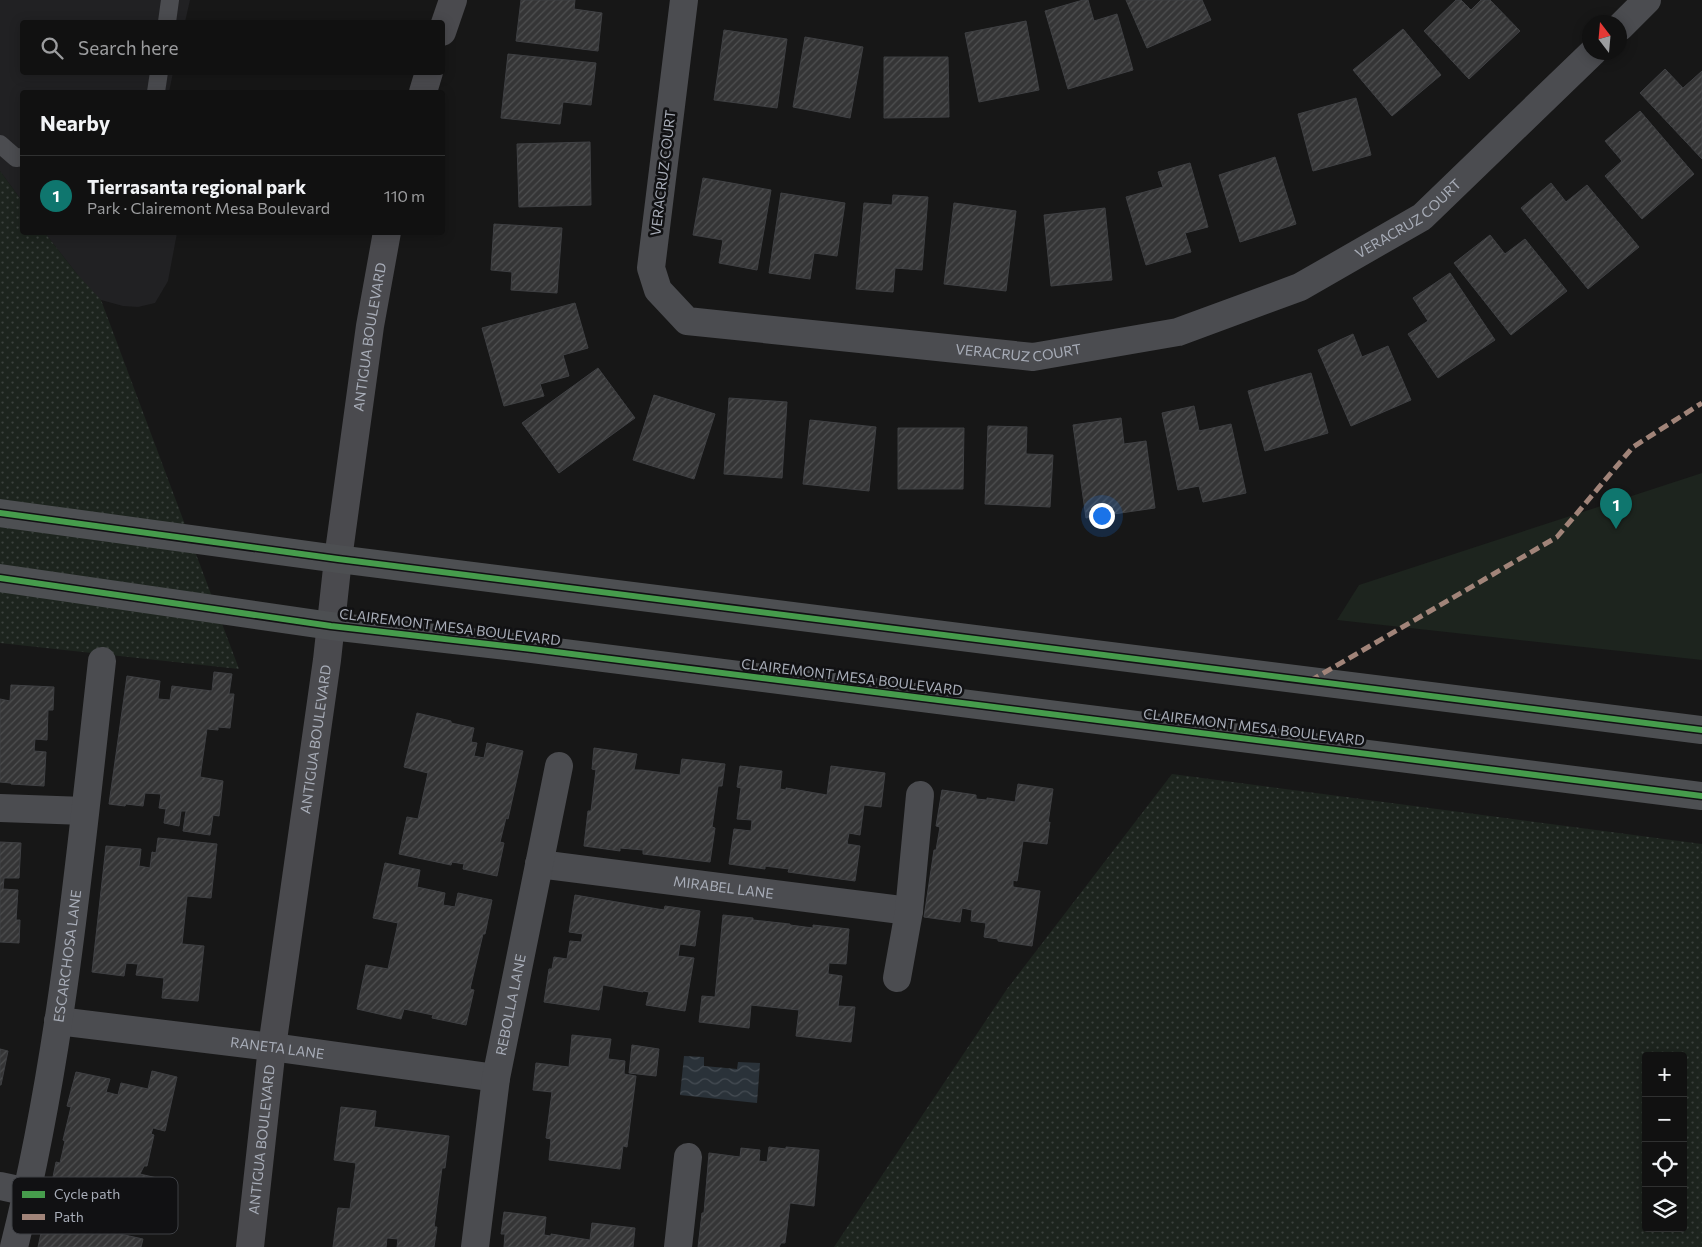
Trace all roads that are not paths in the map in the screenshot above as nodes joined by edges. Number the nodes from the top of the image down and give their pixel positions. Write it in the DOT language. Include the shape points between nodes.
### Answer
graph roads {
  1 [pos="170,0"];
  2 [pos="453,0"];
  3 [pos="684,0"];
  4 [pos="1648,0"];
  5 [pos="167,20"];
  6 [pos="1627,20"];
  7 [pos="445,23"];
  8 [pos="1585,60"];
  9 [pos="159,75"];
  10 [pos="428,75"];
  11 [pos="156,90"];
  12 [pos="424,90"];
  13 [pos="0,144"];
  14 [pos="20,157"];
  15 [pos="386,235"];
  16 [pos="0,513"];
  17 [pos="338,559"];
  18 [pos="0,578"];
  19 [pos="331,626"];
  20 [pos="102,661"];
  21 [pos="1702,730"];
  22 [pos="559,766"];
  23 [pos="920,795"];
  24 [pos="1702,796"];
  25 [pos="0,808"];
  26 [pos="85,811"];
  27 [pos="539,864"];
  28 [pos="909,911"];
  29 [pos="897,978"];
  30 [pos="58,1021"];
  31 [pos="272,1047"];
  32 [pos="496,1078"];
  33 [pos="688,1156"];
  34 [pos="31,1177"];
  35 [pos="17,1234"];
  36 [pos="14,1247"];
  37 [pos="250,1247"];
  38 [pos="474,1247"];
  39 [pos="678,1247"];
  1 -- 5 [label="lane"];
  2 -- 7 [label="street"];
  3 -- 8 [label="street, VERACRUZ COURT" via="651,268 658,290 687,321 1033,357 1178,332 1300,287 1422,217"];
  4 -- 6 [label="street"];
  9 -- 11 [label="lane"];
  10 -- 12 [label="street"];
  13 -- 14 [label="lane" via="16,158"];
  15 -- 17 [label="street, ANTIGUA BOULEVARD" via="370,326"];
  16 -- 17 [label="main road"];
  17 -- 19 [label="street, ANTIGUA BOULEVARD"];
  17 -- 21 [label="main road"];
  18 -- 19 [label="main road, CLAIREMONT MESA BOULEVARD"];
  19 -- 24 [label="main road, CLAIREMONT MESA BOULEVARD"];
  19 -- 31 [label="street, ANTIGUA BOULEVARD"];
  20 -- 26 [label="street, ESCARCHOSA LANE"];
  22 -- 27 [label="street, REBOLLA LANE"];
  23 -- 28 [label="street"];
  25 -- 26 [label="street"];
  26 -- 30 [label="street, ESCARCHOSA LANE"];
  27 -- 28 [label="street, MIRABEL LANE"];
  27 -- 32 [label="street, REBOLLA LANE"];
  28 -- 29 [label="street"];
  30 -- 31 [label="street, RANETA LANE"];
  30 -- 34 [label="street, ESCARCHOSA LANE"];
  31 -- 32 [label="street, RANETA LANE"];
  31 -- 37 [label="street, ANTIGUA BOULEVARD"];
  32 -- 38 [label="street, REBOLLA LANE"];
  33 -- 39 [label="street"];
  35 -- 36 [label="street, ESCARCHOSA LANE"];
}
